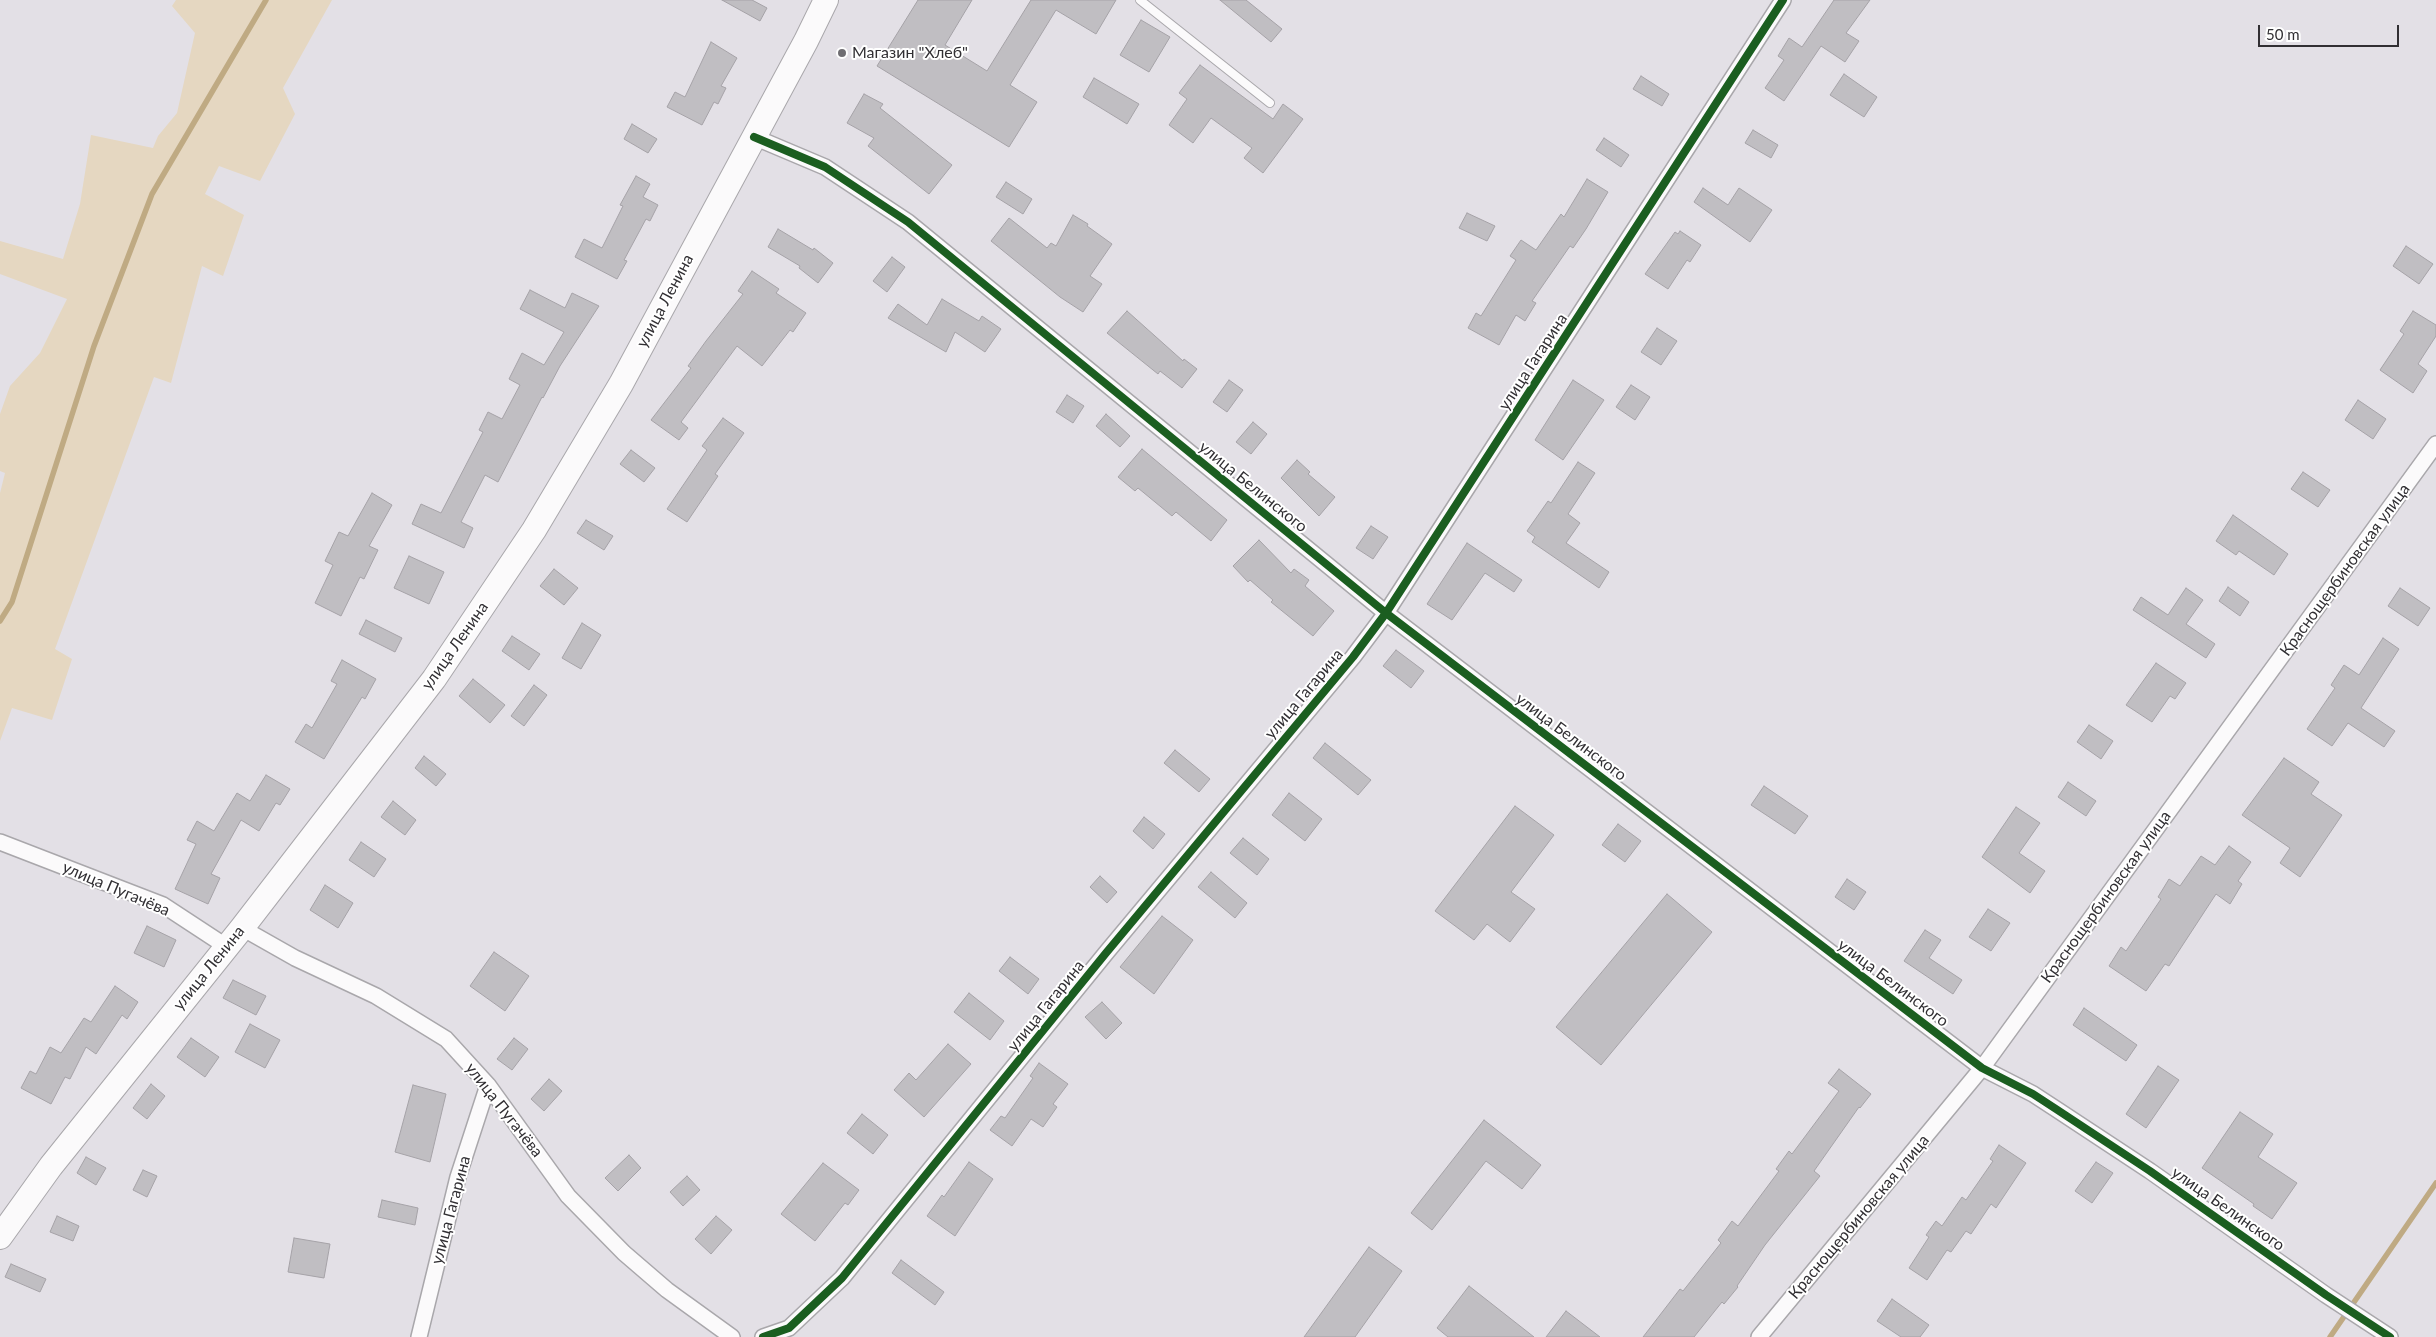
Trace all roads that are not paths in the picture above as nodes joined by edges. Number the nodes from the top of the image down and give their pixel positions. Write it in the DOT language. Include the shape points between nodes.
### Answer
graph roads {
  1 [pos="826,0"];
  2 [pos="1140,0"];
  3 [pos="1783,0"];
  4 [pos="1270,103"];
  5 [pos="754,137"];
  6 [pos="2436,444"];
  7 [pos="1386,613"];
  8 [pos="0,842"];
  9 [pos="242,928"];
  10 [pos="227,947"];
  11 [pos="1982,1068"];
  12 [pos="488,1085"];
  13 [pos="0,1237"];
  14 [pos="795,1332"];
  15 [pos="419,1337"];
  16 [pos="732,1337"];
  17 [pos="764,1337"];
  18 [pos="1759,1337"];
  19 [pos="2390,1337"];
  1 -- 5 [label="main road, улица Ленина"];
  2 -- 4 [label="lane"];
  3 -- 7 [label="street, улица Гагарина"];
  5 -- 7 [label="street, улица Белинского" via="825,167 908,222"];
  5 -- 9 [label="main road, улица Ленина" via="621,384 534,530 434,679"];
  6 -- 11 [label="street, Краснощербиновская улица"];
  7 -- 11 [label="street, улица Белинского"];
  7 -- 14 [label="street, улица Гагарина"];
  8 -- 10 [label="street, улица Пугачёва" via="163,905"];
  9 -- 10 [label="main road, улица Ленина"];
  9 -- 12 [label="street, улица Пугачёва" via="295,958 376,996 446,1039"];
  10 -- 13 [label="main road, улица Ленина" via="51,1166"];
  11 -- 18 [label="street, Краснощербиновская улица"];
  11 -- 19 [label="street, улица Белинского" via="2056,1108"];
  12 -- 15 [label="street, улица Гагарина" via="458,1177"];
  12 -- 16 [label="street, улица Пугачёва" via="568,1196 660,1284"];
  14 -- 17 [label="street, улица Гагарина"];
}
